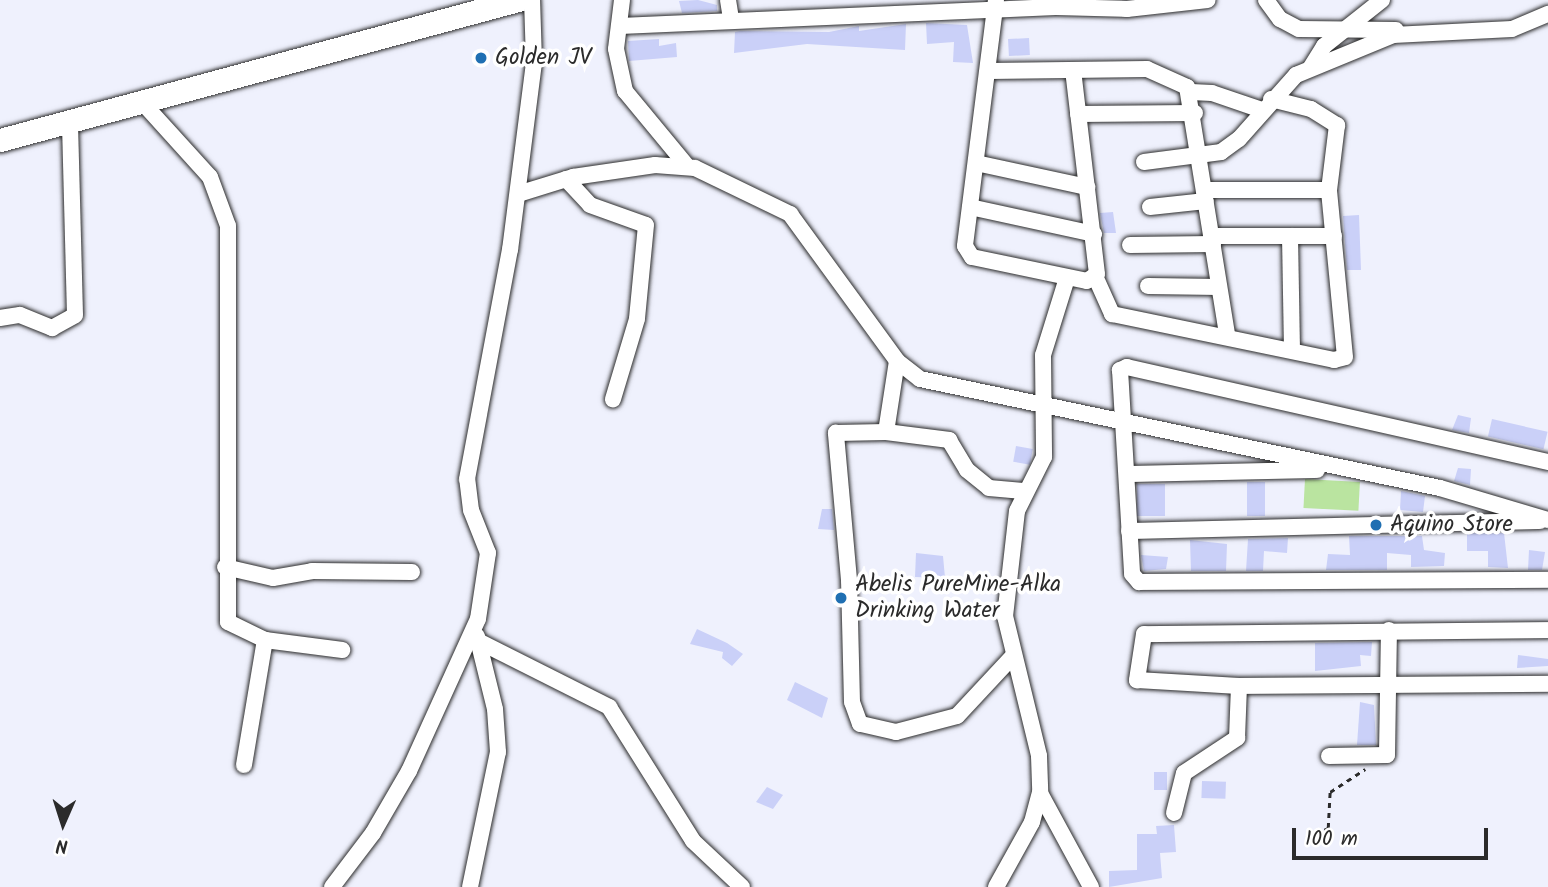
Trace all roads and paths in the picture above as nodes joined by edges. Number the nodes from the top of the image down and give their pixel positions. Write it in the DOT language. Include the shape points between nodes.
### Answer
graph roads {
  1 [pos="518,0"];
  2 [pos="532,0"];
  3 [pos="622,0"];
  4 [pos="728,0"];
  5 [pos="1208,0"];
  6 [pos="1266,0"];
  7 [pos="1382,0"];
  8 [pos="1056,4"];
  9 [pos="997,5"];
  10 [pos="1548,14"];
  11 [pos="731,20"];
  12 [pos="620,26"];
  13 [pos="1352,28"];
  14 [pos="1413,31"];
  15 [pos="1311,67"];
  16 [pos="1073,70"];
  17 [pos="989,71"];
  18 [pos="1191,92"];
  19 [pos="142,102"];
  20 [pos="1266,104"];
  21 [pos="1195,113"];
  22 [pos="1078,114"];
  23 [pos="70,121"];
  24 [pos="0,140"];
  25 [pos="1199,158"];
  26 [pos="1144,162"];
  27 [pos="976,163"];
  28 [pos="687,166"];
  29 [pos="566,179"];
  30 [pos="1087,187"];
  31 [pos="1329,190"];
  32 [pos="517,194"];
  33 [pos="1205,195"];
  34 [pos="1150,206"];
  35 [pos="970,207"];
  36 [pos="1094,234"];
  37 [pos="1290,236"];
  38 [pos="1334,236"];
  39 [pos="1212,240"];
  40 [pos="1130,245"];
  41 [pos="1096,276"];
  42 [pos="1067,278"];
  43 [pos="1148,286"];
  44 [pos="1219,287"];
  45 [pos="0,318"];
  46 [pos="1227,335"];
  47 [pos="1292,350"];
  48 [pos="897,361"];
  49 [pos="613,399"];
  50 [pos="1041,403"];
  51 [pos="1123,418"];
  52 [pos="886,432"];
  53 [pos="1548,462"];
  54 [pos="1339,470"];
  55 [pos="1127,474"];
  56 [pos="1026,491"];
  57 [pos="1548,521"];
  58 [pos="1129,531"];
  59 [pos="225,567"];
  60 [pos="412,572"];
  61 [pos="1548,580"];
  62 [pos="1389,630"];
  63 [pos="1548,630"];
  64 [pos="477,634"];
  65 [pos="265,640"];
  66 [pos="342,650"];
  67 [pos="1013,656"];
  68 [pos="1391,683"];
  69 [pos="1548,684"];
  70 [pos="1238,686"];
  71 [pos="1329,755"];
  72 [pos="1373,758"];
  73 [pos="244,765"];
  74 [pos="1040,793"];
  75 [pos="1174,813"];
  76 [pos="1306,838"];
  77 [pos="332,887"];
  78 [pos="470,887"];
  79 [pos="742,887"];
  80 [pos="996,887"];
  81 [pos="1091,887"];
  1 -- 19 [label="street"];
  2 -- 32 [label="street" via="534,62"];
  3 -- 12 [label="street"];
  4 -- 11 [label="street"];
  5 -- 8 [label="street" via="1127,9"];
  6 -- 13 [label="street" via="1280,19 1299,29"];
  7 -- 13 [label="street"];
  8 -- 9 [label="street"];
  9 -- 11 [label="street"];
  9 -- 17 [label="street"];
  10 -- 14 [label="street" via="1512,29"];
  11 -- 12 [label="street"];
  12 -- 28 [label="street" via="617,64 625,92"];
  13 -- 14 [label="street"];
  13 -- 15 [label="street" via="1324,46"];
  14 -- 15 [label="street"];
  15 -- 20 [label="street"];
  16 -- 17 [label="street"];
  16 -- 18 [label="street" via="1147,69 1170,75"];
  16 -- 22 [label="street"];
  17 -- 27 [label="street"];
  18 -- 20 [label="street"];
  18 -- 21 [label="street"];
  19 -- 23 [label="street"];
  19 -- 59 [label="street" via="209,177 226,219 231,450"];
  20 -- 25 [label="street" via="1240,139"];
  20 -- 31 [label="street" via="1311,109 1339,128"];
  21 -- 22 [label="street"];
  21 -- 25 [label="street"];
  22 -- 30 [label="street"];
  23 -- 24 [label="street"];
  23 -- 45 [label="street" via="75,315 52,328 20,315"];
  25 -- 26 [label="street"];
  25 -- 33 [label="street"];
  27 -- 30 [label="street"];
  27 -- 35 [label="street"];
  28 -- 29 [label="street" via="655,165"];
  28 -- 48 [label="street" via="790,214"];
  29 -- 32 [label="street"];
  29 -- 49 [label="street" via="590,205 646,225 637,318"];
  30 -- 36 [label="street"];
  31 -- 33 [label="street"];
  31 -- 38 [label="street"];
  32 -- 64 [label="street" via="502,305 467,479 471,510 488,553"];
  33 -- 34 [label="street"];
  33 -- 39 [label="street"];
  35 -- 36 [label="street"];
  35 -- 42 [label="street" via="968,254"];
  36 -- 41 [label="street"];
  37 -- 38 [label="street"];
  37 -- 39 [label="street"];
  37 -- 47 [label="street"];
  38 -- 47 [label="street" via="1345,357 1334,360"];
  39 -- 40 [label="street"];
  39 -- 44 [label="street"];
  41 -- 42 [label="street"];
  41 -- 46 [label="street" via="1112,314"];
  42 -- 50 [label="street" via="1044,355"];
  43 -- 44 [label="street"];
  44 -- 46 [label="street"];
  46 -- 47 [label="street"];
  48 -- 50 [label="street" via="927,381"];
  48 -- 52 [label="street"];
  50 -- 51 [label="street"];
  50 -- 56 [label="street" via="1044,457"];
  51 -- 53 [label="street" via="1120,372 1125,366"];
  51 -- 54 [label="street"];
  51 -- 55 [label="street"];
  52 -- 56 [label="street" via="948,440 967,470 989,488"];
  52 -- 67 [label="street" via="844,430 835,439 849,580 851,694 858,719 865,728 896,732 957,716"];
  54 -- 55 [label="street"];
  54 -- 57 [label="street" via="1461,493"];
  55 -- 58 [label="street"];
  56 -- 67 [label="street" via="1011,540 1005,603"];
  57 -- 58 [label="street"];
  58 -- 61 [label="street" via="1132,574 1145,584"];
  59 -- 60 [label="street" via="273,578 312,571"];
  59 -- 65 [label="street" via="228,622"];
  62 -- 63 [label="street"];
  62 -- 68 [label="street"];
  62 -- 70 [label="street" via="1140,638 1139,683"];
  64 -- 77 [label="street" via="409,771 373,833"];
  64 -- 78 [label="street" via="495,709 498,752"];
  64 -- 79 [label="street" via="609,707 693,841"];
  65 -- 66 [label="street"];
  65 -- 73 [label="street"];
  67 -- 74 [label="street" via="1039,756"];
  68 -- 69 [label="street"];
  68 -- 70 [label="street"];
  68 -- 72 [label="street" via="1389,751"];
  70 -- 75 [label="street" via="1237,738 1184,773"];
  71 -- 72 [label="street"];
  72 -- 76 [label="path" via="1363,773 1329,792 1328,828"];
  74 -- 80 [label="street" via="1029,828"];
  74 -- 81 [label="street"];
}
